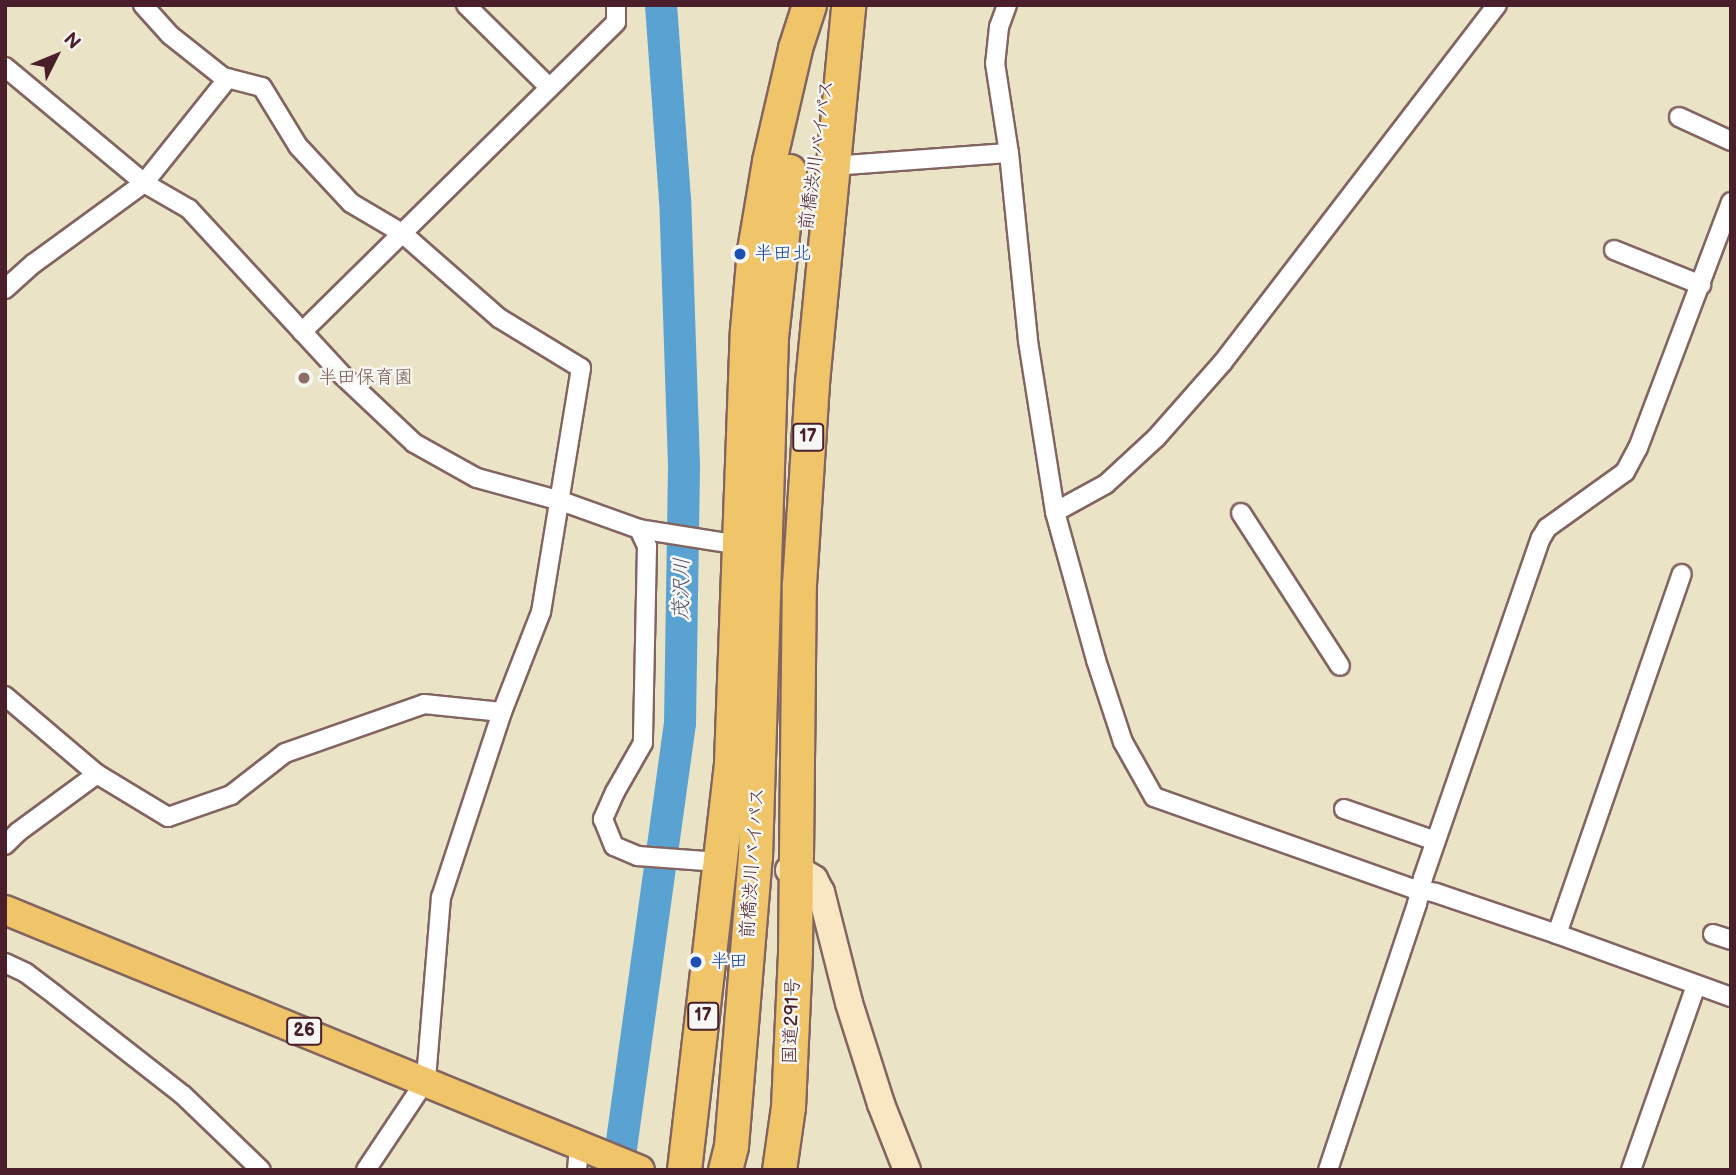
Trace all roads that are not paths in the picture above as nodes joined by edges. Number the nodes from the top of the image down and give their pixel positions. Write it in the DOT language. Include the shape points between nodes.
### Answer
graph roads {
  1 [pos="143,5"];
  2 [pos="466,5"];
  3 [pos="616,5"];
  4 [pos="809,5"];
  5 [pos="819,5"];
  6 [pos="841,5"];
  7 [pos="848,5"];
  8 [pos="1007,5"];
  9 [pos="1497,5"];
  10 [pos="8,74"];
  11 [pos="228,78"];
  12 [pos="549,87"];
  13 [pos="1679,117"];
  14 [pos="1731,141"];
  15 [pos="1009,153"];
  16 [pos="831,166"];
  17 [pos="144,183"];
  18 [pos="1731,202"];
  19 [pos="402,233"];
  20 [pos="1614,250"];
  21 [pos="1701,285"];
  22 [pos="5,289"];
  23 [pos="302,332"];
  24 [pos="561,501"];
  25 [pos="1055,512"];
  26 [pos="1241,513"];
  27 [pos="639,529"];
  28 [pos="740,545"];
  29 [pos="1682,574"];
  30 [pos="1340,666"];
  31 [pos="762,681"];
  32 [pos="5,696"];
  33 [pos="502,712"];
  34 [pos="97,774"];
  35 [pos="1344,809"];
  36 [pos="1436,841"];
  37 [pos="5,845"];
  38 [pos="719,863"];
  39 [pos="792,870"];
  40 [pos="1421,890"];
  41 [pos="5,910"];
  42 [pos="1557,934"];
  43 [pos="1713,934"];
  44 [pos="1731,940"];
  45 [pos="5,963"];
  46 [pos="1696,985"];
  47 [pos="1731,997"];
  48 [pos="426,1080"];
  49 [pos="586,1157"];
  50 [pos="728,1158"];
  51 [pos="261,1170"];
  52 [pos="366,1170"];
  53 [pos="640,1170"];
  54 [pos="684,1170"];
  55 [pos="779,1170"];
  56 [pos="907,1170"];
  57 [pos="1328,1170"];
  58 [pos="1631,1170"];
  1 -- 11 [label="street" via="170,35"];
  2 -- 12 [label="street"];
  3 -- 12 [label="street" via="616,22"];
  4 -- 28 [label="highway, 17" via="794,48 754,250"];
  5 -- 31 [label="highway, 前橋渋川バイパス / 17" via="786,187 771,337"];
  6 -- 31 [label="highway, 前橋渋川バイパス / 17" via="811,191"];
  7 -- 16 [label="highway, 17"];
  8 -- 15 [label="street" via="995,63"];
  9 -- 25 [label="street" via="1223,362 1156,438 1106,484"];
  10 -- 17 [label="street"];
  11 -- 17 [label="street"];
  11 -- 19 [label="street" via="262,87 298,146 351,204"];
  12 -- 19 [label="street"];
  13 -- 14 [label="street"];
  15 -- 16 [label="street"];
  15 -- 25 [label="street" via="1028,341"];
  16 -- 39 [label="highway, 17" via="799,584"];
  17 -- 22 [label="street"];
  17 -- 23 [label="street" via="190,209"];
  18 -- 21 [label="street"];
  19 -- 23 [label="street"];
  19 -- 24 [label="street" via="499,317 581,368"];
  20 -- 21 [label="street"];
  21 -- 36 [label="street" via="1625,472 1547,528 1541,538"];
  23 -- 24 [label="street" via="414,443 477,478"];
  24 -- 27 [label="street"];
  24 -- 33 [label="street" via="541,612"];
  25 -- 40 [label="street" via="1122,742 1154,797"];
  26 -- 30 [label="street"];
  27 -- 28 [label="street"];
  27 -- 38 [label="street" via="648,546 643,743 603,819 614,846 638,856"];
  28 -- 38 [label="highway, 17" via="731,762"];
  29 -- 42 [label="street"];
  31 -- 50 [label="highway, 前橋渋川バイパス / 17" via="755,857"];
  32 -- 34 [label="street"];
  33 -- 34 [label="street" via="424,704 285,753 231,795 168,817"];
  33 -- 48 [label="street" via="442,897"];
  34 -- 37 [label="street"];
  35 -- 36 [label="street"];
  36 -- 40 [label="street"];
  38 -- 54 [label="highway, 17"];
  39 -- 55 [label="highway, 国道291号 / 17" via="788,1107"];
  39 -- 56 [label="street" via="814,879 821,892 849,1003"];
  40 -- 42 [label="street"];
  40 -- 57 [label="street"];
  41 -- 48 [label="main road, 26"];
  42 -- 46 [label="street"];
  43 -- 44 [label="street"];
  45 -- 51 [label="street" via="26,973 183,1096"];
  46 -- 47 [label="street"];
  46 -- 58 [label="street"];
  48 -- 49 [label="main road, 26"];
  48 -- 52 [label="street"];
  49 -- 53 [label="main road, 26"];
}
